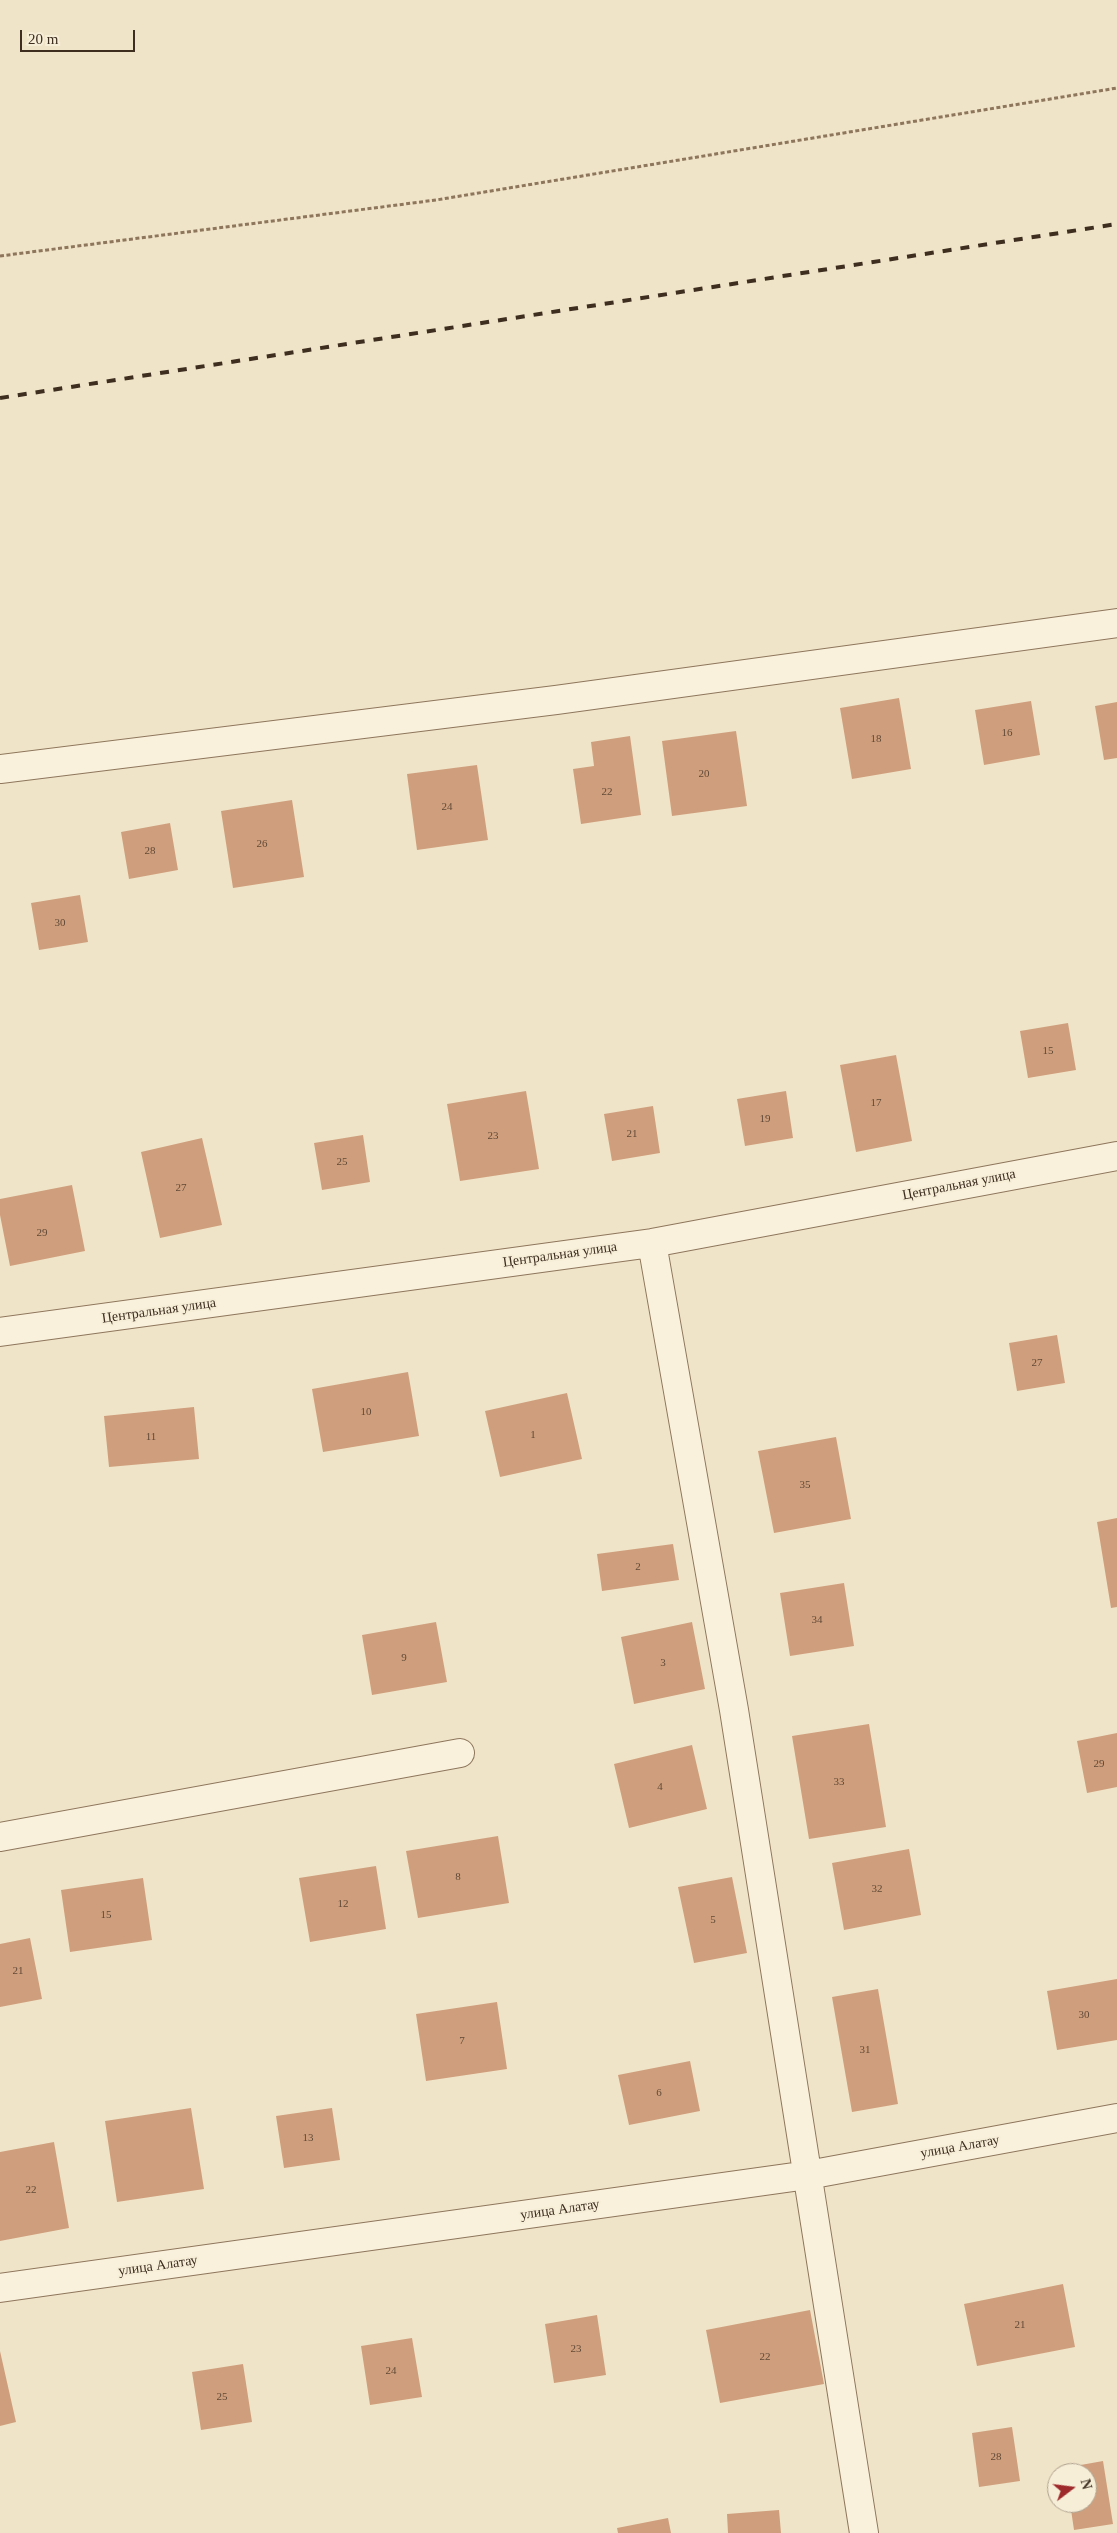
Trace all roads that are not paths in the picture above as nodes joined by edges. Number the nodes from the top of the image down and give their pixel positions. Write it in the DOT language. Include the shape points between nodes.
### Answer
graph roads {
  1 [pos="1117,623"];
  2 [pos="0,769"];
  3 [pos="1117,1156"];
  4 [pos="652,1243"];
  5 [pos="0,1332"];
  6 [pos="460,1753"];
  7 [pos="0,1837"];
  8 [pos="1117,2118"];
  9 [pos="808,2175"];
  10 [pos="0,2288"];
  11 [pos="864,2533"];
  1 -- 2 [label="street" via="556,700"];
  3 -- 4 [label="street, Центральная улица"];
  4 -- 5 [label="street, Центральная улица"];
  4 -- 9 [label="street" via="734,1710"];
  6 -- 7 [label="street"];
  8 -- 9 [label="street, улица Алатау"];
  9 -- 10 [label="street, улица Алатау"];
  9 -- 11 [label="street"];
}
